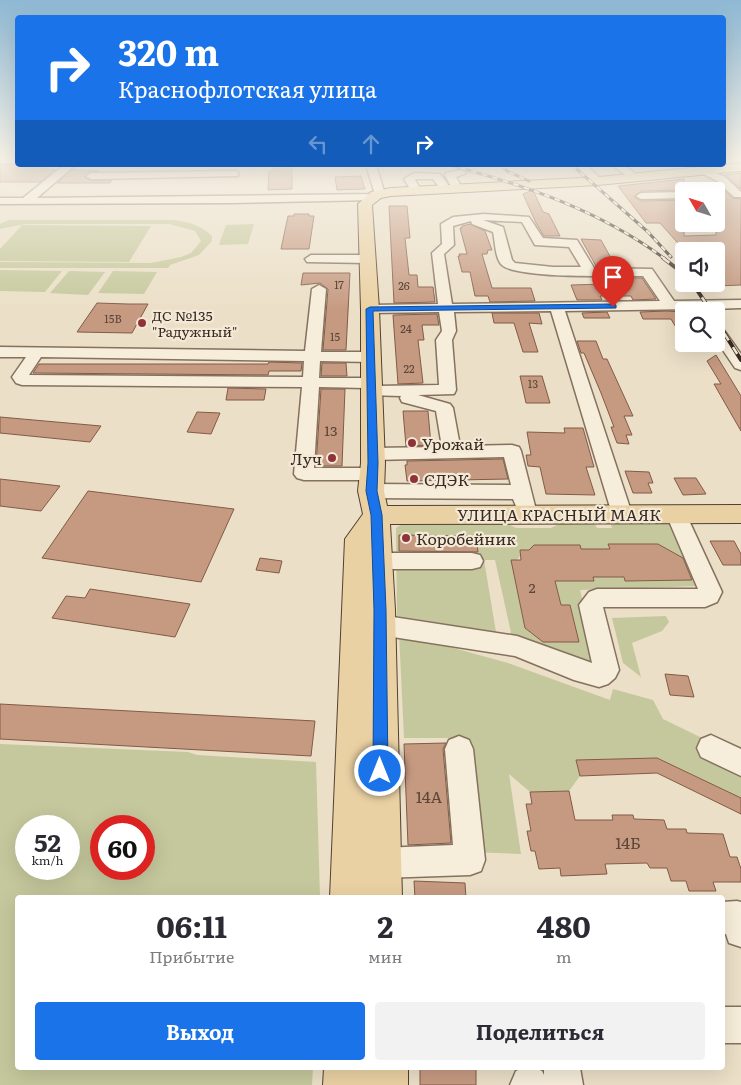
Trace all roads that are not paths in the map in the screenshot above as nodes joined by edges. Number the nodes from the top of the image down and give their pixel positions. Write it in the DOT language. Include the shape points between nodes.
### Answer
graph roads {
  1 [pos="365,209"];
  2 [pos="461,209"];
  3 [pos="466,219"];
  4 [pos="539,242"];
  5 [pos="512,243"];
  6 [pos="311,259"];
  7 [pos="368,259"];
  8 [pos="589,270"];
  9 [pos="319,289"];
  10 [pos="741,304"];
  11 [pos="725,305"];
  12 [pos="670,306"];
  13 [pos="675,306"];
  14 [pos="447,308"];
  15 [pos="557,308"];
  16 [pos="370,309"];
  17 [pos="725,342"];
  18 [pos="0,352"];
  19 [pos="36,353"];
  20 [pos="312,356"];
  21 [pos="370,357"];
  22 [pos="741,365"];
  23 [pos="312,382"];
  24 [pos="371,387"];
  25 [pos="402,391"];
  26 [pos="452,452"];
  27 [pos="373,484"];
  28 [pos="524,503"];
  29 [pos="622,514"];
  30 [pos="676,514"];
  31 [pos="741,514"];
  32 [pos="379,561"];
  33 [pos="472,561"];
  34 [pos="380,625"];
  35 [pos="711,748"];
  36 [pos="459,749"];
  37 [pos="741,762"];
  38 [pos="381,880"];
  39 [pos="351,895"];
  40 [pos="725,918"];
  41 [pos="741,931"];
  42 [pos="725,1025"];
  43 [pos="741,1025"];
  44 [pos="348,1070"];
  45 [pos="384,1070"];
  46 [pos="562,1070"];
  47 [pos="347,1085"];
  48 [pos="384,1085"];
  49 [pos="564,1085"];
  1 -- 7 [label="main road"];
  2 -- 3 [label="street"];
  3 -- 4 [label="street" via="525,219"];
  3 -- 5 [label="street" via="493,226"];
  3 -- 14 [label="street" via="447,224 448,245 438,253"];
  4 -- 5 [label="street"];
  4 -- 8 [label="street" via="573,243"];
  5 -- 8 [label="street" via="506,262 512,266 552,271"];
  6 -- 7 [label="street"];
  7 -- 16 [label="main road"];
  8 -- 12 [label="street" via="647,272"];
  9 -- 20 [label="street"];
  10 -- 11 [label="street"];
  12 -- 13 [label="street"];
  12 -- 15 [label="street"];
  14 -- 15 [label="street"];
  14 -- 16 [label="street"];
  14 -- 25 [label="street" via="449,331 444,340 448,390"];
  15 -- 29 [label="street"];
  16 -- 21 [label="main road"];
  17 -- 22 [label="street"];
  18 -- 19 [label="street"];
  19 -- 20 [label="street"];
  19 -- 23 [label="street" via="20,377 22,380"];
  20 -- 21 [label="street"];
  20 -- 23 [label="street"];
  21 -- 24 [label="main road"];
  23 -- 24 [label="street"];
  23 -- 27 [label="street" via="304,474"];
  24 -- 25 [label="street"];
  24 -- 27 [label="main road"];
  25 -- 26 [label="street" via="402,397 444,408"];
  26 -- 27 [label="street"];
  26 -- 28 [label="street" via="512,451"];
  27 -- 28 [label="main road, УЛИЦА КРАСНЫЙ МАЯК"];
  27 -- 32 [label="main road"];
  27 -- 39 [label="main road" via="359,539"];
  28 -- 29 [label="main road, УЛИЦА КРАСНЫЙ МАЯК"];
  29 -- 30 [label="main road, УЛИЦА КРАСНЫЙ МАЯК"];
  30 -- 31 [label="main road, УЛИЦА КРАСНЫЙ МАЯК"];
  30 -- 34 [label="street" via="710,596 593,600 591,604 606,670 599,676 517,646 502,636"];
  32 -- 33 [label="street"];
  32 -- 34 [label="main road"];
  34 -- 38 [label="main road"];
  35 -- 37 [label="street"];
  36 -- 38 [label="street" via="470,860"];
  40 -- 41 [label="street" via="736,917"];
  42 -- 43 [label="street"];
  44 -- 47 [label="main road"];
  45 -- 48 [label="main road"];
  46 -- 49 [label="street"];
}
